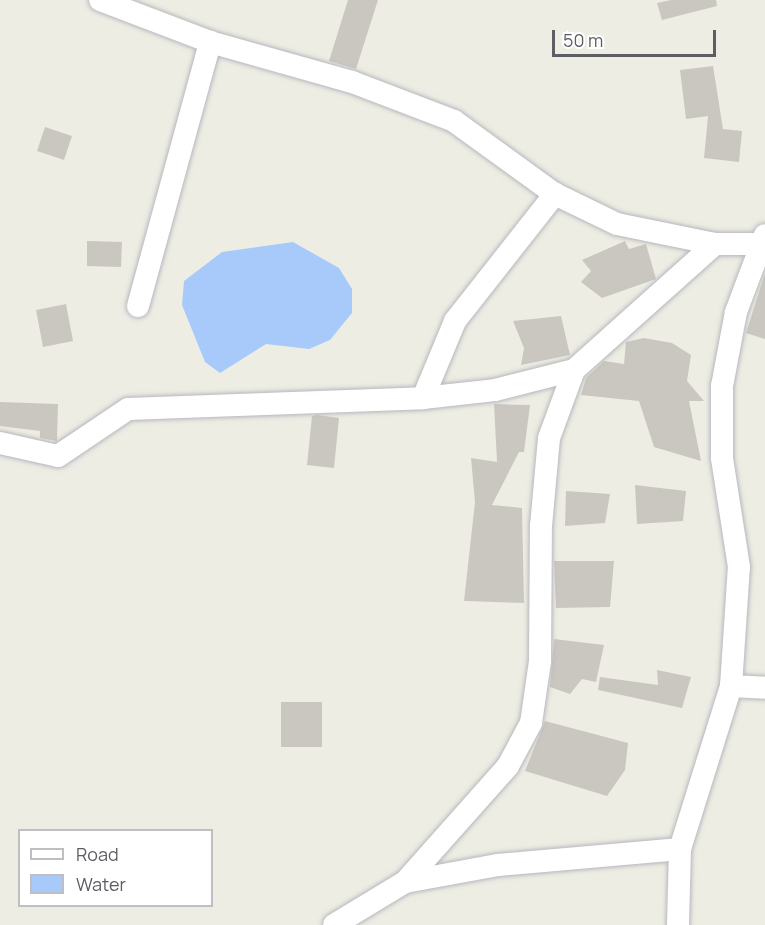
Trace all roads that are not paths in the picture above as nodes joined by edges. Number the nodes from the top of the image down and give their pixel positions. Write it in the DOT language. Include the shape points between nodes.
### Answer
graph roads {
  1 [pos="100,0"];
  2 [pos="210,42"];
  3 [pos="555,194"];
  4 [pos="763,239"];
  5 [pos="715,244"];
  6 [pos="138,306"];
  7 [pos="574,370"];
  8 [pos="423,398"];
  9 [pos="0,443"];
  10 [pos="731,686"];
  11 [pos="765,688"];
  12 [pos="680,849"];
  13 [pos="405,882"];
  14 [pos="334,925"];
  15 [pos="678,925"];
  1 -- 2 [label="street"];
  2 -- 3 [label="street" via="352,82 453,121"];
  2 -- 6 [label="street"];
  3 -- 5 [label="street" via="617,224"];
  3 -- 8 [label="street" via="455,321"];
  4 -- 5 [label="street"];
  4 -- 10 [label="street" via="736,312 722,386 722,458 739,567"];
  5 -- 7 [label="street"];
  7 -- 8 [label="street" via="495,390"];
  7 -- 13 [label="street" via="549,438 541,526 540,662 531,723 508,766"];
  8 -- 9 [label="street" via="128,409 58,456"];
  10 -- 11 [label="street"];
  10 -- 12 [label="street"];
  12 -- 13 [label="street" via="498,865"];
  12 -- 15 [label="street"];
  13 -- 14 [label="street"];
}
